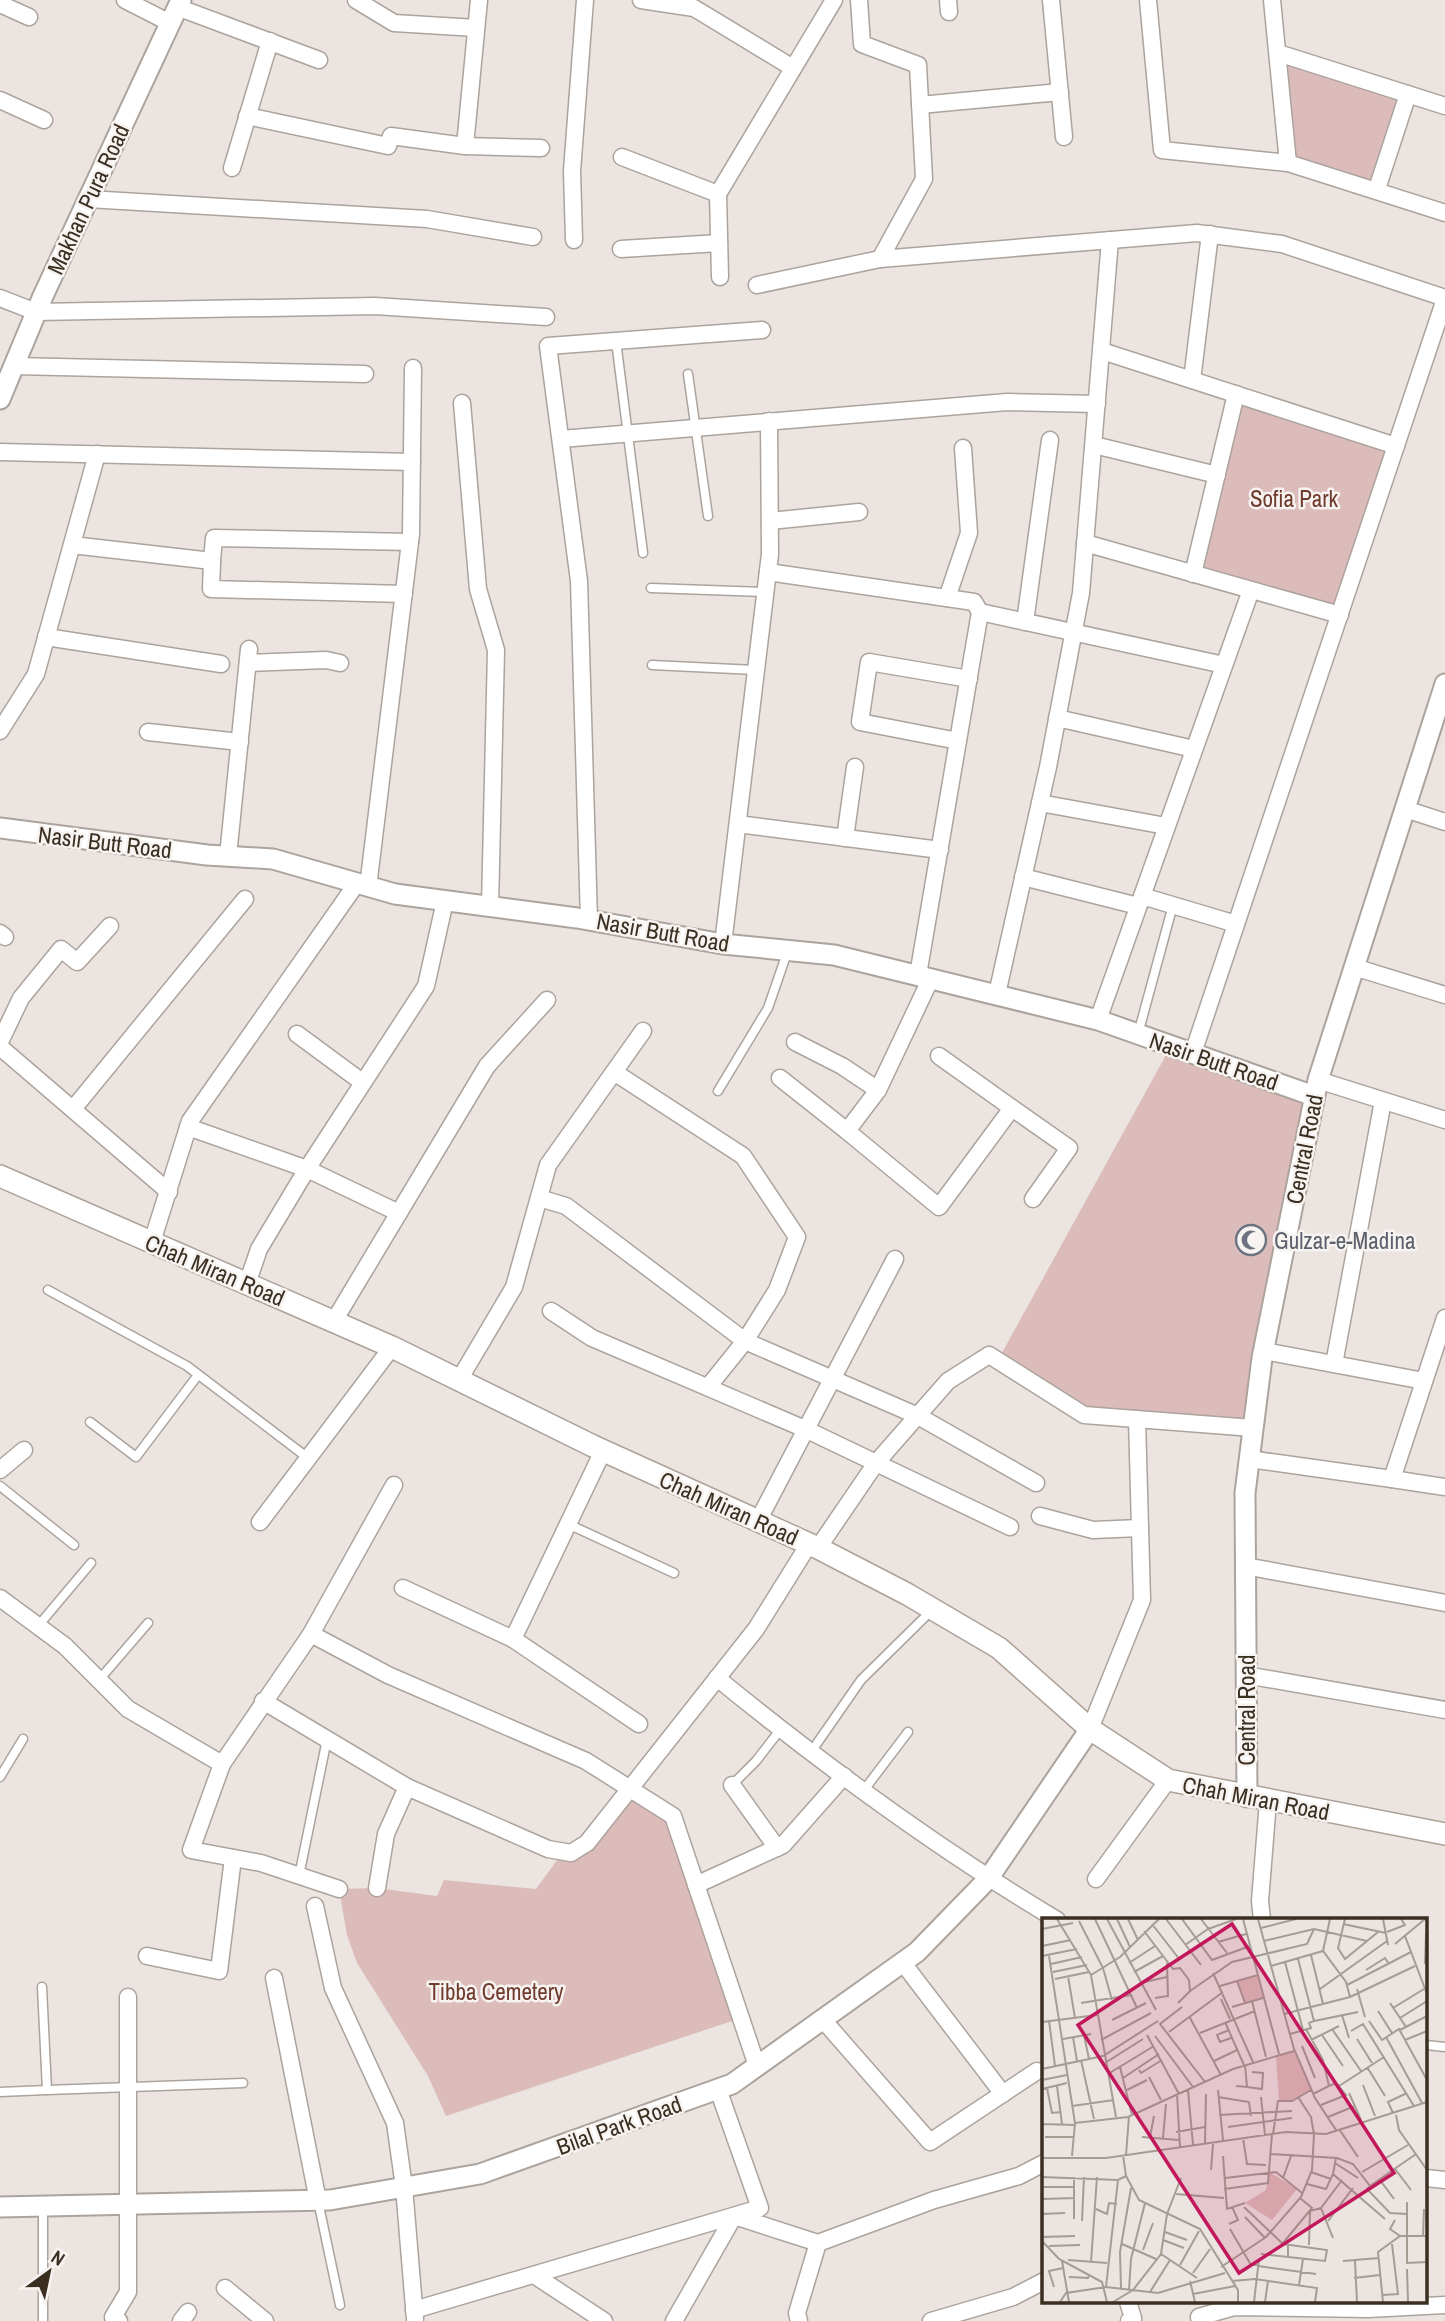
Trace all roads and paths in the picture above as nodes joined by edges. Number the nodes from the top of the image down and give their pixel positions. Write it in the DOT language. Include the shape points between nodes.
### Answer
graph roads {
  1 [pos="125,0"];
  2 [pos="356,0"];
  3 [pos="479,0"];
  4 [pos="585,0"];
  5 [pos="641,0"];
  6 [pos="834,0"];
  7 [pos="859,0"];
  8 [pos="1051,0"];
  9 [pos="1148,0"];
  10 [pos="1272,0"];
  11 [pos="0,4"];
  12 [pos="176,10"];
  13 [pos="29,17"];
  14 [pos="476,28"];
  15 [pos="270,41"];
  16 [pos="1278,54"];
  17 [pos="319,60"];
  18 [pos="793,68"];
  19 [pos="1060,92"];
  20 [pos="1408,94"];
  21 [pos="0,100"];
  22 [pos="920,105"];
  23 [pos="1445,106"];
  24 [pos="247,116"];
  25 [pos="44,120"];
  26 [pos="1064,137"];
  27 [pos="464,146"];
  28 [pos="541,148"];
  29 [pos="622,158"];
  30 [pos="1288,163"];
  31 [pos="232,168"];
  32 [pos="1377,189"];
  33 [pos="718,194"];
  34 [pos="88,199"];
  35 [pos="1445,213"];
  36 [pos="1210,234"];
  37 [pos="533,237"];
  38 [pos="573,240"];
  39 [pos="1110,240"];
  40 [pos="719,243"];
  41 [pos="621,248"];
  42 [pos="880,259"];
  43 [pos="720,277"];
  44 [pos="757,285"];
  45 [pos="0,298"];
  46 [pos="1445,299"];
  47 [pos="36,312"];
  48 [pos="546,317"];
  49 [pos="762,330"];
  50 [pos="616,341"];
  51 [pos="1102,351"];
  52 [pos="14,366"];
  53 [pos="413,368"];
  54 [pos="365,374"];
  55 [pos="688,374"];
  56 [pos="1192,380"];
  57 [pos="1236,394"];
  58 [pos="0,399"];
  59 [pos="461,403"];
  60 [pos="1097,404"];
  61 [pos="769,421"];
  62 [pos="695,427"];
  63 [pos="628,433"];
  64 [pos="561,439"];
  65 [pos="1050,440"];
  66 [pos="1094,445"];
  67 [pos="1396,446"];
  68 [pos="963,448"];
  69 [pos="0,452"];
  70 [pos="97,454"];
  71 [pos="412,462"];
  72 [pos="1217,475"];
  73 [pos="859,512"];
  74 [pos="708,516"];
  75 [pos="770,522"];
  76 [pos="410,542"];
  77 [pos="1085,543"];
  78 [pos="72,545"];
  79 [pos="643,553"];
  80 [pos="212,561"];
  81 [pos="768,572"];
  82 [pos="1193,574"];
  83 [pos="651,588"];
  84 [pos="1251,590"];
  85 [pos="765,592"];
  86 [pos="404,594"];
  87 [pos="947,598"];
  88 [pos="980,612"];
  89 [pos="1340,615"];
  90 [pos="1025,622"];
  91 [pos="1073,633"];
  92 [pos="46,637"];
  93 [pos="340,663"];
  94 [pos="221,664"];
  95 [pos="652,665"];
  96 [pos="1224,665"];
  97 [pos="755,670"];
  98 [pos="969,679"];
  99 [pos="1445,684"];
  100 [pos="1057,718"];
  101 [pos="0,731"];
  102 [pos="148,732"];
  103 [pos="958,741"];
  104 [pos="240,742"];
  105 [pos="1194,749"];
  106 [pos="855,767"];
  107 [pos="1040,803"];
  108 [pos="1405,809"];
  109 [pos="1445,822"];
  110 [pos="738,824"];
  111 [pos="1166,827"];
  112 [pos="0,828"];
  113 [pos="845,838"];
  114 [pos="940,850"];
  115 [pos="228,856"];
  116 [pos="1023,877"];
  117 [pos="362,885"];
  118 [pos="245,899"];
  119 [pos="444,901"];
  120 [pos="1140,901"];
  121 [pos="1173,905"];
  122 [pos="490,907"];
  123 [pos="589,920"];
  124 [pos="1237,924"];
  125 [pos="110,926"];
  126 [pos="723,944"];
  127 [pos="788,950"];
  128 [pos="1354,967"];
  129 [pos="924,976"];
  130 [pos="997,994"];
  131 [pos="1445,995"];
  132 [pos="547,1000"];
  133 [pos="1098,1020"];
  134 [pos="643,1031"];
  135 [pos="298,1034"];
  136 [pos="1138,1034"];
  137 [pos="0,1042"];
  138 [pos="795,1042"];
  139 [pos="0,1047"];
  140 [pos="1193,1053"];
  141 [pos="939,1056"];
  142 [pos="614,1072"];
  143 [pos="780,1078"];
  144 [pos="362,1082"];
  145 [pos="1316,1088"];
  146 [pos="878,1090"];
  147 [pos="718,1091"];
  148 [pos="1383,1101"];
  149 [pos="1012,1108"];
  150 [pos="73,1109"];
  151 [pos="1445,1120"];
  152 [pos="188,1127"];
  153 [pos="847,1131"];
  154 [pos="307,1169"];
  155 [pos="0,1176"];
  156 [pos="169,1192"];
  157 [pos="539,1198"];
  158 [pos="1033,1199"];
  159 [pos="400,1213"];
  160 [pos="152,1242"];
  161 [pos="895,1259"];
  162 [pos="247,1284"];
  163 [pos="48,1290"];
  164 [pos="551,1311"];
  165 [pos="1445,1318"];
  166 [pos="334,1321"];
  167 [pos="745,1341"];
  168 [pos="392,1347"];
  169 [pos="1264,1351"];
  170 [pos="1334,1364"];
  171 [pos="198,1375"];
  172 [pos="830,1379"];
  173 [pos="459,1380"];
  174 [pos="1424,1381"];
  175 [pos="708,1387"];
  176 [pos="918,1416"];
  177 [pos="1137,1419"];
  178 [pos="90,1423"];
  179 [pos="1253,1427"];
  180 [pos="805,1429"];
  181 [pos="24,1450"];
  182 [pos="603,1451"];
  183 [pos="308,1458"];
  184 [pos="1249,1459"];
  185 [pos="876,1463"];
  186 [pos="0,1470"];
  187 [pos="1392,1479"];
  188 [pos="1037,1483"];
  189 [pos="394,1485"];
  190 [pos="0,1486"];
  191 [pos="1445,1487"];
  192 [pos="1040,1516"];
  193 [pos="758,1521"];
  194 [pos="260,1522"];
  195 [pos="568,1524"];
  196 [pos="1010,1527"];
  197 [pos="1140,1528"];
  198 [pos="74,1545"];
  199 [pos="813,1546"];
  200 [pos="92,1563"];
  201 [pos="1245,1566"];
  202 [pos="674,1573"];
  203 [pos="403,1588"];
  204 [pos="0,1598"];
  205 [pos="1445,1603"];
  206 [pos="933,1609"];
  207 [pos="148,1623"];
  208 [pos="38,1626"];
  209 [pos="312,1634"];
  210 [pos="513,1639"];
  211 [pos="1246,1675"];
  212 [pos="717,1678"];
  213 [pos="99,1679"];
  214 [pos="263,1701"];
  215 [pos="1445,1710"];
  216 [pos="639,1724"];
  217 [pos="1090,1729"];
  218 [pos="780,1730"];
  219 [pos="908,1732"];
  220 [pos="23,1739"];
  221 [pos="327,1739"];
  222 [pos="811,1752"];
  223 [pos="222,1764"];
  224 [pos="844,1776"];
  225 [pos="0,1777"];
  226 [pos="1168,1780"];
  227 [pos="732,1784"];
  228 [pos="407,1787"];
  229 [pos="631,1788"];
  230 [pos="864,1790"];
  231 [pos="1257,1799"];
  232 [pos="1445,1834"];
  233 [pos="777,1847"];
  234 [pos="233,1858"];
  235 [pos="299,1875"];
  236 [pos="988,1879"];
  237 [pos="1096,1879"];
  238 [pos="696,1885"];
  239 [pos="377,1888"];
  240 [pos="339,1889"];
  241 [pos="315,1906"];
  242 [pos="1054,1918"];
  243 [pos="1262,1918"];
  244 [pos="147,1956"];
  245 [pos="903,1963"];
  246 [pos="274,1978"];
  247 [pos="42,1987"];
  248 [pos="128,1997"];
  249 [pos="824,2021"];
  250 [pos="757,2066"];
  251 [pos="1042,2071"];
  252 [pos="243,2083"];
  253 [pos="128,2087"];
  254 [pos="718,2089"];
  255 [pos="47,2090"];
  256 [pos="0,2092"];
  257 [pos="1003,2094"];
  258 [pos="1042,2164"];
  259 [pos="404,2187"];
  260 [pos="318,2201"];
  261 [pos="128,2204"];
  262 [pos="43,2206"];
  263 [pos="0,2207"];
  264 [pos="734,2216"];
  265 [pos="818,2243"];
  266 [pos="534,2275"];
  267 [pos="1042,2282"];
  268 [pos="225,2288"];
  269 [pos="1129,2304"];
  270 [pos="1234,2304"];
  271 [pos="340,2305"];
  272 [pos="1445,2305"];
  273 [pos="1322,2315"];
  274 [pos="415,2316"];
  275 [pos="951,2318"];
  276 [pos="43,2321"];
  277 [pos="119,2321"];
  278 [pos="265,2321"];
  279 [pos="604,2321"];
  280 [pos="674,2321"];
  281 [pos="799,2321"];
  282 [pos="931,2321"];
  283 [pos="1129,2321"];
  284 [pos="1199,2321"];
  1 -- 12 [label="street"];
  2 -- 14 [label="street" via="394,23"];
  3 -- 14 [label="street"];
  4 -- 38 [label="street" via="572,171"];
  5 -- 18 [label="street" via="694,8"];
  6 -- 18 [label="street"];
  7 -- 22 [label="street" via="862,44 918,65"];
  8 -- 19 [label="street"];
  9 -- 30 [label="street" via="1162,150"];
  10 -- 16 [label="street"];
  11 -- 13 [label="street"];
  12 -- 15 [label="street"];
  12 -- 34 [label="street, Makhan Pura Road"];
  14 -- 27 [label="street"];
  15 -- 17 [label="street"];
  15 -- 24 [label="street"];
  16 -- 20 [label="street"];
  16 -- 30 [label="street"];
  18 -- 33 [label="street"];
  19 -- 22 [label="street"];
  19 -- 26 [label="street"];
  20 -- 23 [label="street"];
  20 -- 32 [label="street"];
  21 -- 25 [label="street"];
  22 -- 42 [label="street" via="924,179"];
  24 -- 27 [label="street" via="388,146 391,136"];
  24 -- 31 [label="street"];
  27 -- 28 [label="street"];
  29 -- 33 [label="street"];
  30 -- 32 [label="street"];
  32 -- 35 [label="street"];
  33 -- 40 [label="street"];
  34 -- 37 [label="street" via="427,219"];
  34 -- 47 [label="street, Makhan Pura Road"];
  36 -- 39 [label="street"];
  36 -- 46 [label="street" via="1282,244"];
  36 -- 56 [label="street"];
  39 -- 42 [label="street"];
  39 -- 51 [label="street"];
  40 -- 41 [label="street"];
  40 -- 43 [label="street"];
  42 -- 44 [label="street"];
  45 -- 47 [label="street"];
  46 -- 67 [label="street"];
  47 -- 48 [label="street" via="375,306"];
  47 -- 52 [label="street, Makhan Pura Road"];
  49 -- 50 [label="street"];
  50 -- 63 [label="lane"];
  50 -- 64 [label="street" via="548,346"];
  51 -- 56 [label="street"];
  51 -- 60 [label="street"];
  52 -- 54 [label="street"];
  52 -- 58 [label="street, Makhan Pura Road"];
  53 -- 71 [label="street"];
  55 -- 62 [label="lane"];
  56 -- 57 [label="street"];
  57 -- 67 [label="street"];
  57 -- 72 [label="street"];
  59 -- 122 [label="street" via="478,589 495,650"];
  60 -- 61 [label="street" via="1007,402"];
  60 -- 66 [label="street"];
  61 -- 62 [label="street"];
  61 -- 75 [label="street"];
  62 -- 63 [label="street"];
  62 -- 74 [label="lane"];
  63 -- 64 [label="street"];
  63 -- 79 [label="lane"];
  64 -- 123 [label="street" via="579,581"];
  65 -- 90 [label="street"];
  66 -- 72 [label="street"];
  66 -- 77 [label="street"];
  67 -- 89 [label="street"];
  68 -- 87 [label="street" via="969,533"];
  69 -- 70 [label="street"];
  70 -- 71 [label="street"];
  70 -- 78 [label="street"];
  71 -- 76 [label="street"];
  72 -- 82 [label="street"];
  73 -- 75 [label="street"];
  75 -- 81 [label="street"];
  76 -- 80 [label="street" via="214,538"];
  76 -- 86 [label="street"];
  77 -- 82 [label="street"];
  77 -- 91 [label="street"];
  78 -- 80 [label="street"];
  78 -- 92 [label="street"];
  80 -- 86 [label="street" via="211,589"];
  81 -- 85 [label="street"];
  81 -- 87 [label="street"];
  82 -- 84 [label="street"];
  83 -- 85 [label="lane"];
  84 -- 89 [label="street"];
  84 -- 96 [label="street"];
  85 -- 97 [label="street"];
  86 -- 117 [label="street"];
  87 -- 88 [label="street" via="974,602"];
  88 -- 90 [label="street"];
  88 -- 98 [label="street"];
  89 -- 124 [label="street"];
  90 -- 91 [label="street"];
  91 -- 96 [label="street"];
  91 -- 100 [label="street"];
  92 -- 94 [label="street"];
  92 -- 101 [label="street" via="36,674"];
  93 -- 104 [label="street" via="249,656"];
  95 -- 97 [label="lane"];
  96 -- 105 [label="street"];
  97 -- 110 [label="street"];
  98 -- 103 [label="street"];
  98 -- 103 [label="street" via="869,662 860,722"];
  99 -- 108 [label="street, Central Road"];
  100 -- 105 [label="street"];
  100 -- 107 [label="street"];
  102 -- 104 [label="street"];
  103 -- 114 [label="street"];
  104 -- 115 [label="street"];
  105 -- 111 [label="street"];
  106 -- 113 [label="street"];
  107 -- 111 [label="street"];
  107 -- 116 [label="street"];
  108 -- 109 [label="street"];
  108 -- 128 [label="street, Central Road"];
  110 -- 113 [label="street"];
  110 -- 126 [label="street"];
  111 -- 120 [label="street"];
  112 -- 115 [label="street, Nasir Butt Road"];
  113 -- 114 [label="street"];
  114 -- 129 [label="street"];
  115 -- 117 [label="street, Nasir Butt Road" via="273,859"];
  116 -- 120 [label="street"];
  116 -- 130 [label="street"];
  117 -- 119 [label="street, Nasir Butt Road"];
  117 -- 152 [label="street"];
  118 -- 150 [label="street"];
  119 -- 122 [label="street, Nasir Butt Road"];
  119 -- 144 [label="street" via="426,986"];
  120 -- 121 [label="street"];
  120 -- 133 [label="street"];
  121 -- 124 [label="street"];
  121 -- 136 [label="lane"];
  122 -- 123 [label="street, Nasir Butt Road"];
  123 -- 126 [label="street, Nasir Butt Road"];
  124 -- 140 [label="street"];
  125 -- 137 [label="street" via="77,962 61,949 22,998"];
  126 -- 127 [label="street, Nasir Butt Road"];
  127 -- 129 [label="street, Nasir Butt Road" via="834,955"];
  127 -- 147 [label="lane" via="768,1008"];
  128 -- 131 [label="street"];
  128 -- 145 [label="street, Central Road"];
  129 -- 130 [label="street, Nasir Butt Road"];
  129 -- 146 [label="street"];
  130 -- 133 [label="street, Nasir Butt Road"];
  132 -- 159 [label="street" via="488,1066"];
  133 -- 136 [label="street, Nasir Butt Road"];
  134 -- 142 [label="street"];
  135 -- 144 [label="street"];
  136 -- 140 [label="street, Nasir Butt Road"];
  138 -- 146 [label="street"];
  139 -- 150 [label="street"];
  140 -- 145 [label="street, Nasir Butt Road"];
  141 -- 149 [label="street"];
  142 -- 157 [label="street" via="548,1165"];
  142 -- 167 [label="street" via="743,1156 797,1237 777,1290"];
  143 -- 153 [label="street"];
  144 -- 154 [label="street"];
  145 -- 148 [label="street"];
  145 -- 169 [label="street, Central Road"];
  146 -- 153 [label="street"];
  148 -- 151 [label="street"];
  148 -- 170 [label="street"];
  149 -- 153 [label="street" via="939,1207"];
  149 -- 158 [label="street" via="1069,1148"];
  150 -- 156 [label="street"];
  152 -- 154 [label="street"];
  152 -- 156 [label="street"];
  154 -- 159 [label="street"];
  154 -- 162 [label="street" via="259,1249"];
  155 -- 160 [label="main road, Chah Miran Road"];
  156 -- 160 [label="street"];
  157 -- 167 [label="street" via="566,1206"];
  157 -- 173 [label="street" via="514,1287"];
  159 -- 166 [label="street"];
  160 -- 162 [label="main road, Chah Miran Road"];
  161 -- 172 [label="street"];
  162 -- 166 [label="main road, Chah Miran Road"];
  163 -- 171 [label="lane"];
  164 -- 175 [label="street" via="592,1338"];
  165 -- 174 [label="street"];
  166 -- 168 [label="main road, Chah Miran Road"];
  167 -- 172 [label="street"];
  167 -- 175 [label="street"];
  168 -- 173 [label="main road, Chah Miran Road"];
  168 -- 183 [label="street"];
  169 -- 170 [label="street"];
  169 -- 179 [label="street, Central Road"];
  170 -- 174 [label="street"];
  171 -- 178 [label="lane" via="136,1457"];
  171 -- 183 [label="lane"];
  172 -- 176 [label="street"];
  172 -- 180 [label="street"];
  173 -- 182 [label="main road, Chah Miran Road"];
  174 -- 187 [label="street"];
  175 -- 180 [label="street"];
  176 -- 177 [label="street" via="948,1381 989,1355 1084,1415"];
  176 -- 185 [label="street"];
  176 -- 188 [label="street"];
  177 -- 179 [label="street"];
  177 -- 197 [label="street"];
  179 -- 184 [label="street, Central Road"];
  180 -- 185 [label="street"];
  180 -- 193 [label="street"];
  181 -- 186 [label="street"];
  182 -- 193 [label="main road, Chah Miran Road"];
  182 -- 195 [label="street"];
  183 -- 194 [label="street"];
  184 -- 187 [label="street"];
  184 -- 201 [label="street, Central Road"];
  185 -- 196 [label="street"];
  185 -- 199 [label="street"];
  187 -- 191 [label="street"];
  189 -- 209 [label="street"];
  190 -- 198 [label="lane"];
  192 -- 197 [label="street" via="1093,1530"];
  193 -- 199 [label="main road, Chah Miran Road"];
  195 -- 202 [label="lane"];
  195 -- 210 [label="street"];
  197 -- 217 [label="street" via="1142,1600"];
  199 -- 206 [label="main road, Chah Miran Road"];
  199 -- 212 [label="street"];
  200 -- 208 [label="lane"];
  201 -- 205 [label="street"];
  201 -- 211 [label="street, Central Road"];
  203 -- 210 [label="street"];
  204 -- 208 [label="street"];
  206 -- 217 [label="main road, Chah Miran Road" via="999,1648"];
  206 -- 222 [label="lane" via="861,1680"];
  207 -- 213 [label="lane"];
  208 -- 213 [label="street"];
  209 -- 214 [label="street"];
  209 -- 229 [label="street" via="388,1675 586,1761"];
  210 -- 216 [label="street"];
  211 -- 215 [label="street"];
  211 -- 231 [label="street, Central Road"];
  212 -- 218 [label="street"];
  212 -- 229 [label="street"];
  213 -- 223 [label="street" via="128,1709"];
  214 -- 221 [label="street"];
  214 -- 223 [label="street"];
  217 -- 226 [label="main road, Chah Miran Road"];
  217 -- 236 [label="street, Bilal Park Road"];
  218 -- 222 [label="street"];
  218 -- 227 [label="lane"];
  219 -- 230 [label="lane"];
  220 -- 225 [label="lane"];
  221 -- 228 [label="street"];
  221 -- 235 [label="lane"];
  222 -- 224 [label="street"];
  223 -- 234 [label="street" via="191,1850"];
  224 -- 230 [label="street"];
  224 -- 233 [label="street"];
  226 -- 231 [label="main road, Chah Miran Road"];
  226 -- 237 [label="street"];
  227 -- 233 [label="street"];
  228 -- 229 [label="street" via="548,1849 571,1853 587,1843"];
  228 -- 239 [label="street" via="386,1834"];
  229 -- 238 [label="street" via="673,1816"];
  230 -- 236 [label="street"];
  231 -- 232 [label="main road, Chah Miran Road"];
  231 -- 243 [label="street"];
  233 -- 238 [label="street"];
  234 -- 235 [label="street"];
  234 -- 244 [label="street" via="219,1971"];
  235 -- 240 [label="street"];
  236 -- 242 [label="street"];
  236 -- 245 [label="street, Bilal Park Road"];
  238 -- 250 [label="street"];
  241 -- 259 [label="street" via="333,1988 395,2123"];
  245 -- 249 [label="street, Bilal Park Road"];
  245 -- 257 [label="street"];
  246 -- 260 [label="street"];
  247 -- 255 [label="lane"];
  248 -- 253 [label="street"];
  249 -- 250 [label="street, Bilal Park Road"];
  249 -- 257 [label="street" via="930,2142"];
  250 -- 254 [label="street, Bilal Park Road"];
  251 -- 257 [label="street"];
  252 -- 253 [label="lane"];
  253 -- 255 [label="lane"];
  253 -- 261 [label="street"];
  254 -- 259 [label="street, Bilal Park Road" via="480,2174"];
  254 -- 264 [label="street" via="760,2208"];
  255 -- 256 [label="lane"];
  258 -- 265 [label="street" via="1019,2176 934,2200"];
  259 -- 260 [label="street, Bilal Park Road"];
  259 -- 274 [label="street"];
  260 -- 261 [label="street, Bilal Park Road"];
  260 -- 271 [label="lane"];
  261 -- 262 [label="street, Bilal Park Road"];
  261 -- 277 [label="street" via="128,2292 113,2317"];
  262 -- 263 [label="street, Bilal Park Road"];
  262 -- 276 [label="lane"];
  264 -- 265 [label="street"];
  264 -- 266 [label="street"];
  264 -- 280 [label="street"];
  265 -- 281 [label="street" via="797,2313"];
  266 -- 274 [label="street"];
  266 -- 279 [label="street"];
  267 -- 275 [label="street"];
  268 -- 278 [label="street"];
  269 -- 283 [label="street" via="1133,2318"];
  270 -- 273 [label="street"];
  270 -- 284 [label="street" via="1199,2317"];
  272 -- 273 [label="street"];
  275 -- 282 [label="street"];
}
